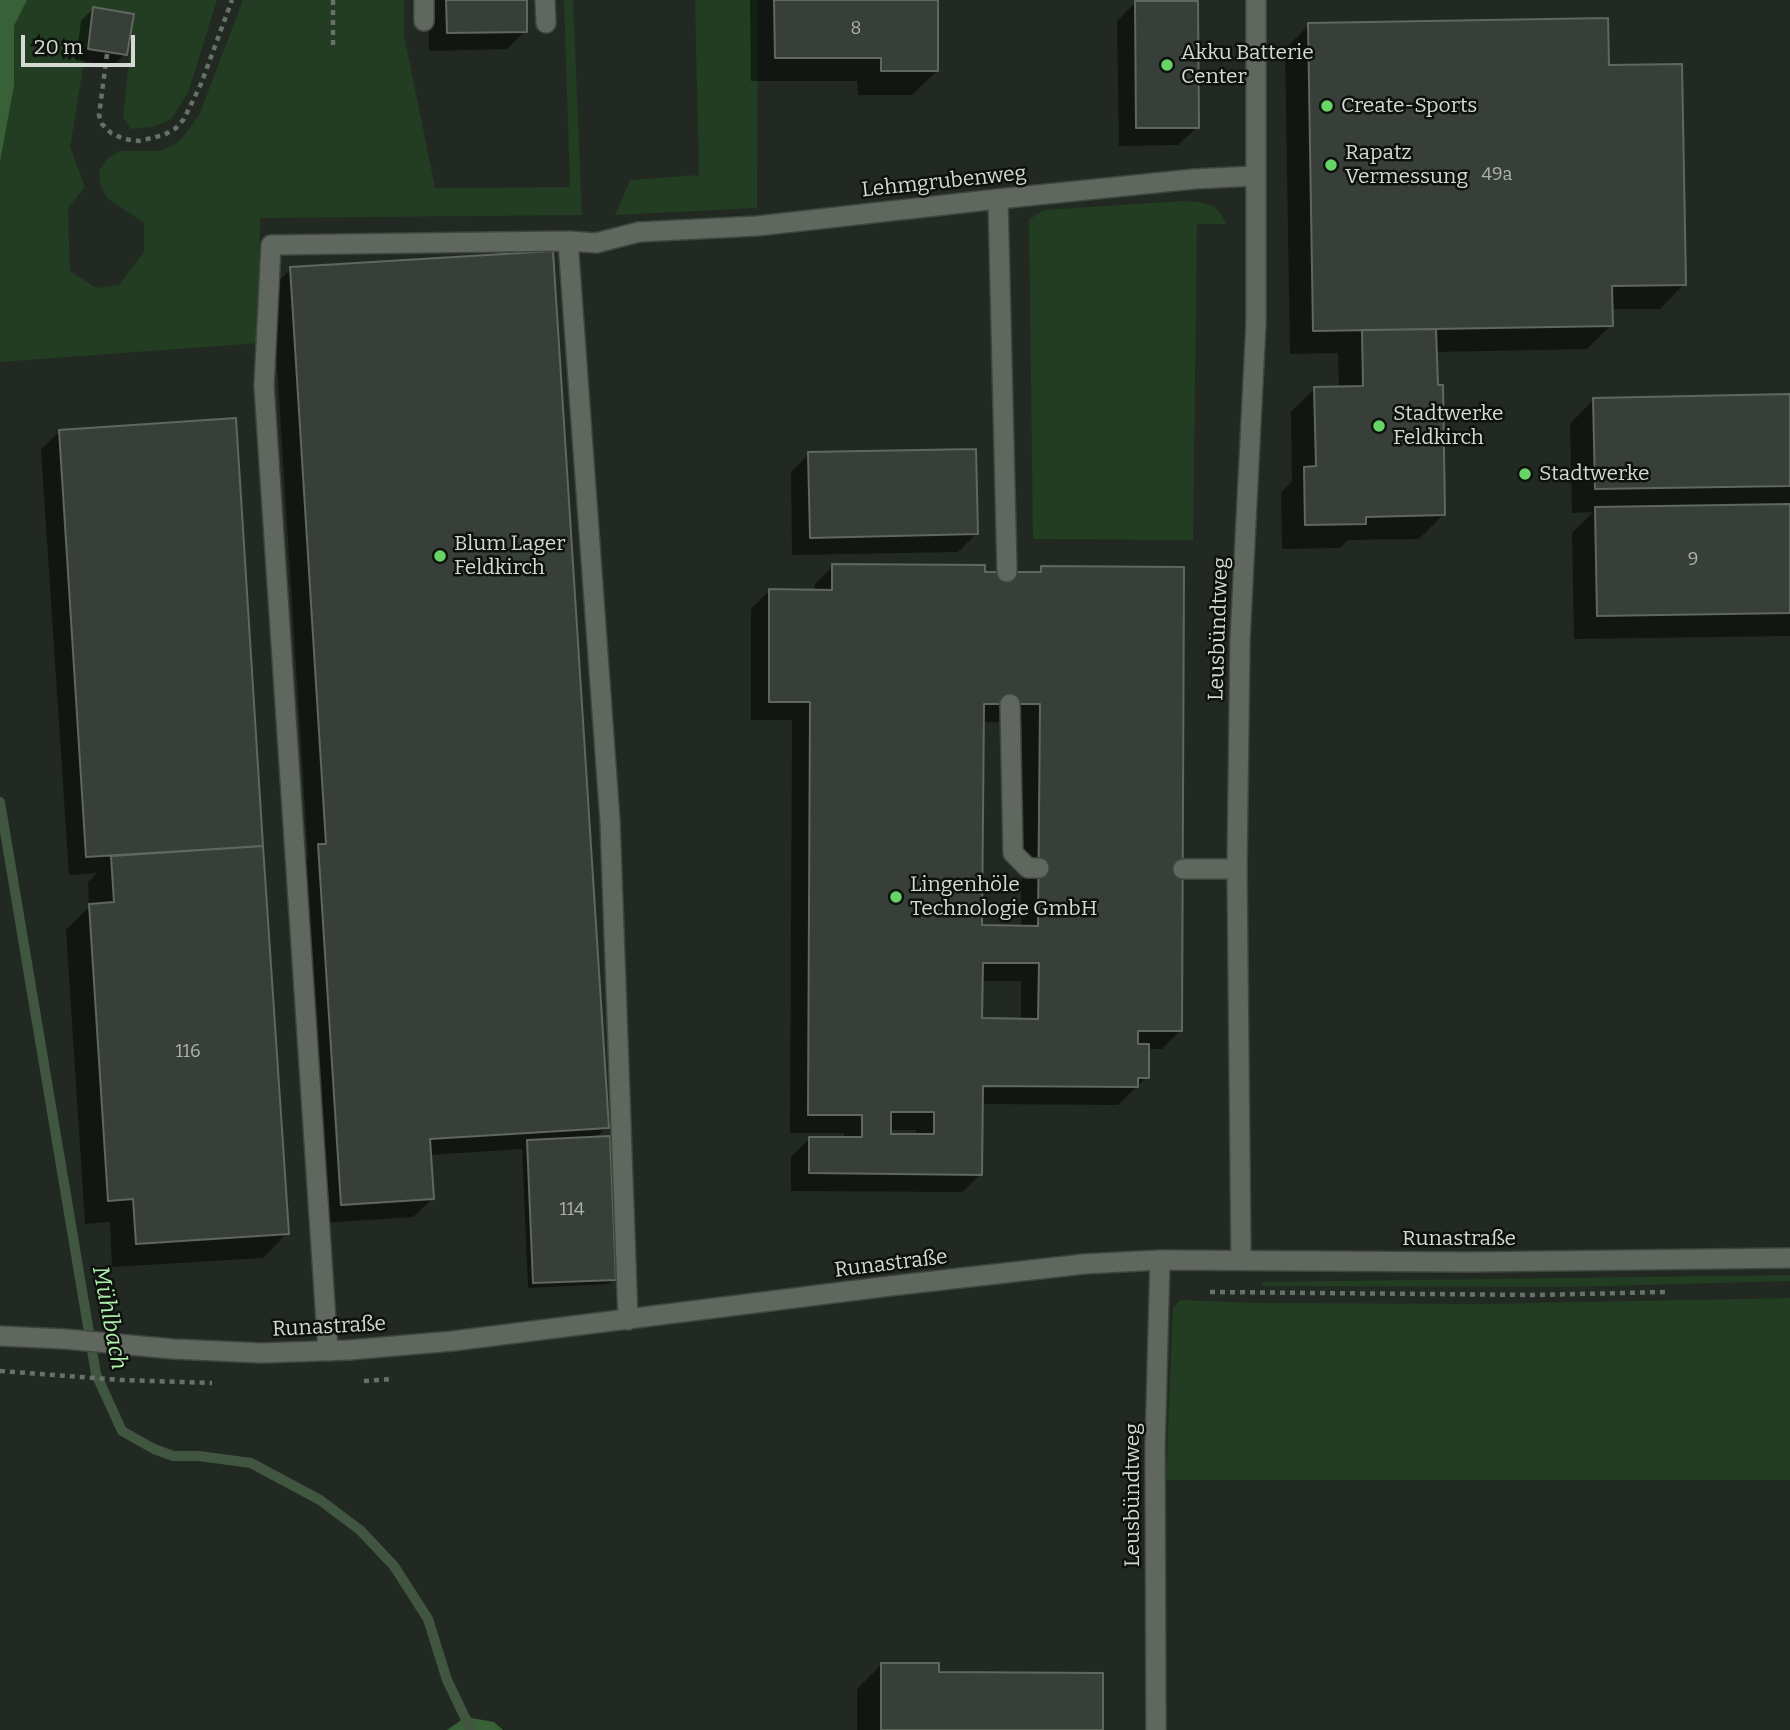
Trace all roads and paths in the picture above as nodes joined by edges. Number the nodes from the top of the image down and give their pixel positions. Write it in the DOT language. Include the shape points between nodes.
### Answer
graph roads {
  1 [pos="232,0"];
  2 [pos="333,0"];
  3 [pos="424,0"];
  4 [pos="545,0"];
  5 [pos="1256,0"];
  6 [pos="424,21"];
  7 [pos="546,23"];
  8 [pos="333,50"];
  9 [pos="107,54"];
  10 [pos="1254,176"];
  11 [pos="999,199"];
  12 [pos="568,241"];
  13 [pos="1007,572"];
  14 [pos="1010,705"];
  15 [pos="1039,868"];
  16 [pos="1182,869"];
  17 [pos="1237,869"];
  18 [pos="1790,1258"];
  19 [pos="1160,1260"];
  20 [pos="1241,1261"];
  21 [pos="628,1320"];
  22 [pos="0,1336"];
  23 [pos="328,1351"];
  24 [pos="0,1371"];
  25 [pos="121,1380"];
  26 [pos="1156,1730"];
  1 -- 9 [label="path" via="184,119 164,135 124,139 102,124 99,115"];
  2 -- 8 [label="path"];
  3 -- 6 [label="street"];
  4 -- 7 [label="street"];
  5 -- 10 [label="street, Leusbündtweg"];
  10 -- 11 [label="street, Lehmgrubenweg"];
  10 -- 17 [label="street, Leusbündtweg" via="1256,323 1240,640"];
  11 -- 12 [label="street, Lehmgrubenweg" via="757,226 639,232 596,243"];
  11 -- 13 [label="street"];
  12 -- 21 [label="street" via="610,821"];
  12 -- 23 [label="street, Lehmgrubenweg" via="271,245 264,386"];
  14 -- 15 [label="street" via="1013,853 1028,868"];
  16 -- 17 [label="street"];
  17 -- 20 [label="street, Leusbündtweg"];
  18 -- 20 [label="street, Runastraße"];
  19 -- 20 [label="street, Runastraße"];
  19 -- 21 [label="street, Runastraße" via="1084,1264"];
  19 -- 26 [label="street, Leusbündtweg"];
  21 -- 23 [label="street, Runastraße" via="453,1342"];
  22 -- 23 [label="street, Runastraße" via="173,1349"];
  24 -- 25 [label="path"];
}
